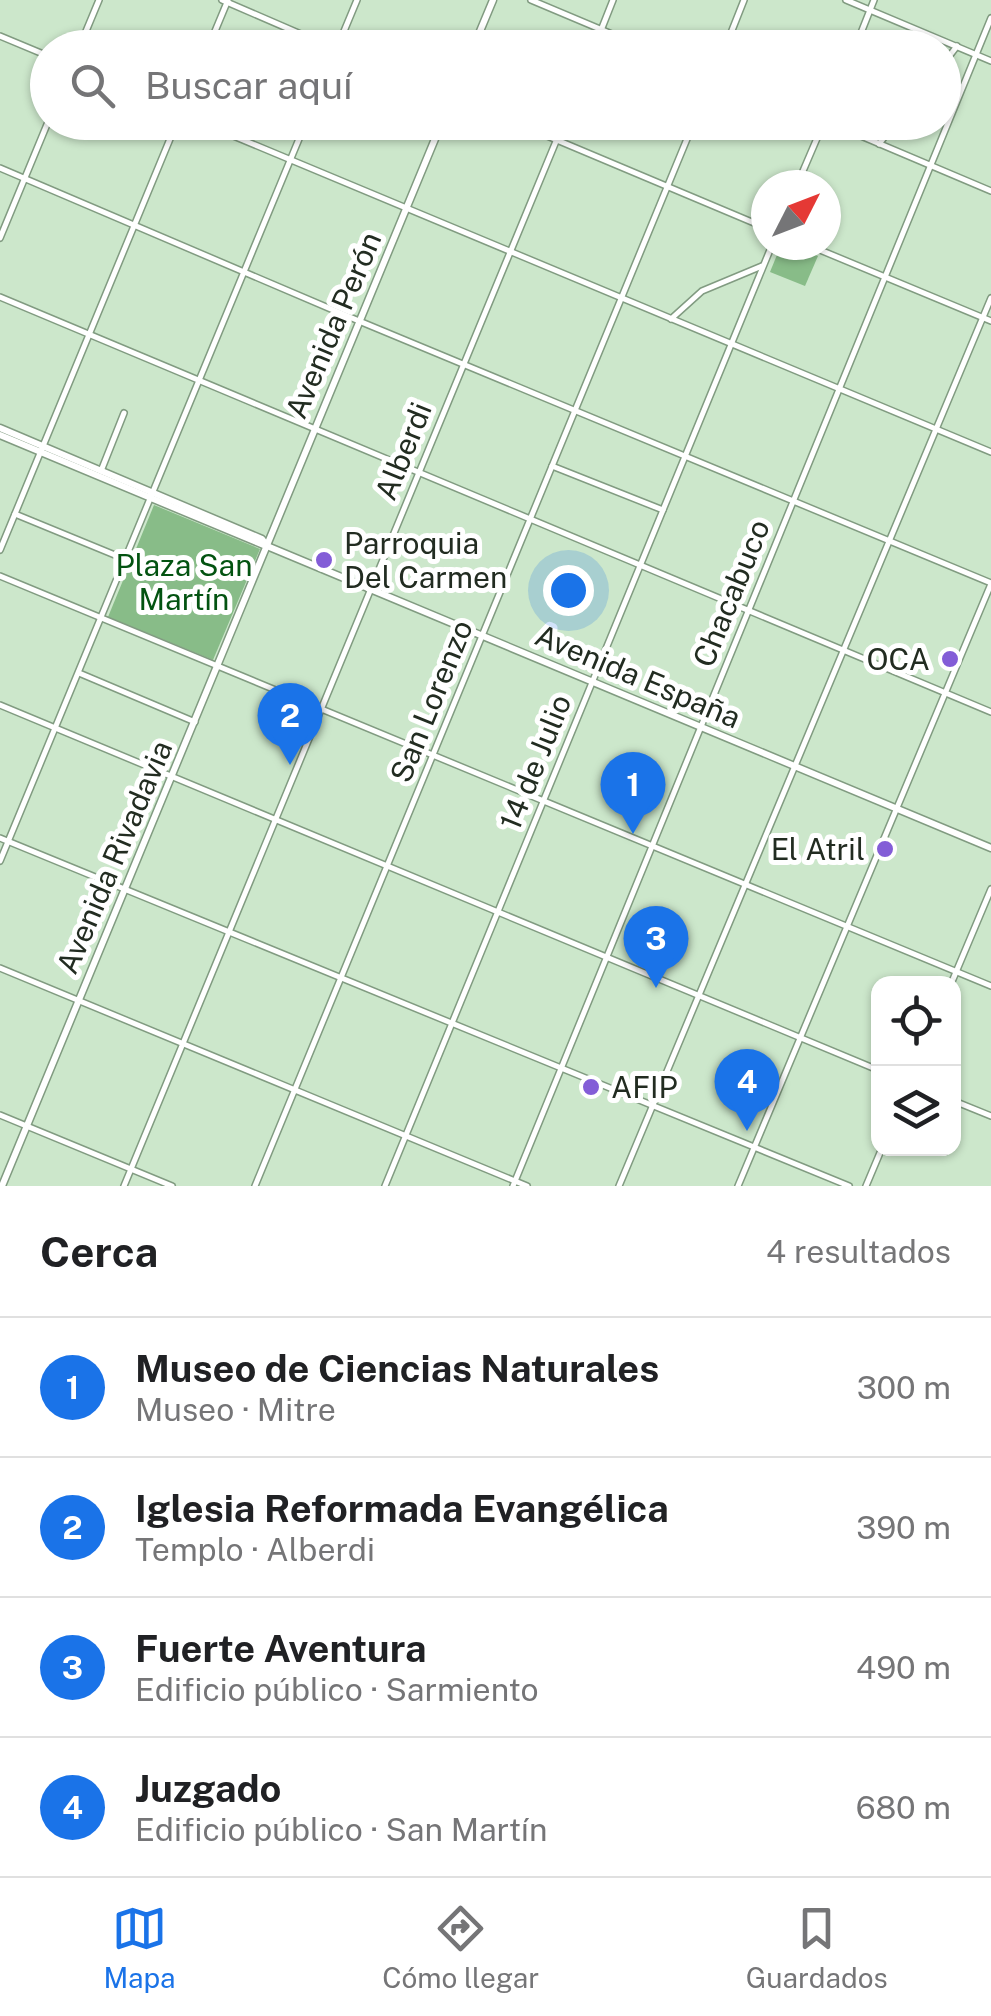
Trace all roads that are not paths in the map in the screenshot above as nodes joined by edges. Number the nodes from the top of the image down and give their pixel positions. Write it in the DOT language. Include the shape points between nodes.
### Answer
graph roads {
  1 [pos="98,0"];
  2 [pos="356,0"];
  3 [pos="493,0"];
  4 [pos="531,0"];
  5 [pos="614,0"];
  6 [pos="744,0"];
  7 [pos="846,0"];
  8 [pos="874,0"];
  9 [pos="226,1"];
  10 [pos="870,10"];
  11 [pos="991,18"];
  12 [pos="601,29"];
  13 [pos="86,30"];
  14 [pos="215,30"];
  15 [pos="293,30"];
  16 [pos="343,30"];
  17 [pos="481,30"];
  18 [pos="732,30"];
  19 [pos="862,30"];
  20 [pos="918,30"];
  21 [pos="0,36"];
  22 [pos="30,48"];
  23 [pos="961,48"];
  24 [pos="976,55"];
  25 [pos="991,61"];
  26 [pos="961,92"];
  27 [pos="41,140"];
  28 [pos="170,140"];
  29 [pos="243,140"];
  30 [pos="299,140"];
  31 [pos="434,140"];
  32 [pos="558,140"];
  33 [pos="687,140"];
  34 [pos="818,140"];
  35 [pos="869,140"];
  36 [pos="882,140"];
  37 [pos="941,140"];
  38 [pos="879,144"];
  39 [pos="291,160"];
  40 [pos="931,165"];
  41 [pos="0,168"];
  42 [pos="804,170"];
  43 [pos="25,179"];
  44 [pos="667,187"];
  45 [pos="991,191"];
  46 [pos="406,208"];
  47 [pos="751,222"];
  48 [pos="136,224"];
  49 [pos="0,238"];
  50 [pos="510,252"];
  51 [pos="841,258"];
  52 [pos="766,260"];
  53 [pos="764,265"];
  54 [pos="244,273"];
  55 [pos="885,276"];
  56 [pos="0,296"];
  57 [pos="622,298"];
  58 [pos="991,298"];
  59 [pos="671,318"];
  60 [pos="983,318"];
  61 [pos="360,321"];
  62 [pos="991,321"];
  63 [pos="89,334"];
  64 [pos="731,344"];
  65 [pos="463,364"];
  66 [pos="199,381"];
  67 [pos="839,389"];
  68 [pos="575,410"];
  69 [pos="124,414"];
  70 [pos="936,429"];
  71 [pos="314,430"];
  72 [pos="0,432"];
  73 [pos="42,449"];
  74 [pos="991,452"];
  75 [pos="685,456"];
  76 [pos="552,466"];
  77 [pos="101,470"];
  78 [pos="418,474"];
  79 [pos="152,496"];
  80 [pos="793,501"];
  81 [pos="663,510"];
  82 [pos="15,514"];
  83 [pos="530,520"];
  84 [pos="890,541"];
  85 [pos="267,546"];
  86 [pos="0,550"];
  87 [pos="127,560"];
  88 [pos="640,566"];
  89 [pos="0,576"];
  90 [pos="991,583"];
  91 [pos="370,589"];
  92 [pos="748,611"];
  93 [pos="102,618"];
  94 [pos="482,636"];
  95 [pos="844,650"];
  96 [pos="218,666"];
  97 [pos="79,673"];
  98 [pos="592,682"];
  99 [pos="945,693"];
  100 [pos="0,705"];
  101 [pos="322,708"];
  102 [pos="991,712"];
  103 [pos="195,722"];
  104 [pos="701,727"];
  105 [pos="55,728"];
  106 [pos="433,754"];
  107 [pos="795,765"];
  108 [pos="172,776"];
  109 [pos="544,800"];
  110 [pos="897,808"];
  111 [pos="276,819"];
  112 [pos="0,838"];
  113 [pos="8,841"];
  114 [pos="652,846"];
  115 [pos="991,848"];
  116 [pos="0,861"];
  117 [pos="387,866"];
  118 [pos="746,884"];
  119 [pos="126,888"];
  120 [pos="991,888"];
  121 [pos="498,912"];
  122 [pos="847,926"];
  123 [pos="230,931"];
  124 [pos="607,957"];
  125 [pos="0,968"];
  126 [pos="956,972"];
  127 [pos="954,976"];
  128 [pos="342,977"];
  129 [pos="991,986"];
  130 [pos="700,995"];
  131 [pos="79,1000"];
  132 [pos="452,1023"];
  133 [pos="800,1037"];
  134 [pos="183,1044"];
  135 [pos="871,1067"];
  136 [pos="562,1068"];
  137 [pos="294,1090"];
  138 [pos="654,1104"];
  139 [pos="961,1104"];
  140 [pos="0,1114"];
  141 [pos="991,1116"];
  142 [pos="27,1125"];
  143 [pos="406,1136"];
  144 [pos="755,1147"];
  145 [pos="879,1156"];
  146 [pos="131,1168"];
  147 [pos="514,1184"];
  148 [pos="2,1186"];
  149 [pos="124,1186"];
  150 [pos="172,1186"];
  151 [pos="255,1186"];
  152 [pos="385,1186"];
  153 [pos="527,1186"];
  154 [pos="618,1186"];
  155 [pos="738,1186"];
  156 [pos="849,1186"];
  157 [pos="866,1186"];
  1 -- 13 [label="street"];
  2 -- 16 [label="street"];
  3 -- 17 [label="main road"];
  4 -- 12 [label="street"];
  5 -- 12 [label="street"];
  6 -- 18 [label="street"];
  7 -- 10 [label="street"];
  8 -- 10 [label="street"];
  9 -- 14 [label="street"];
  9 -- 15 [label="street"];
  10 -- 19 [label="street"];
  10 -- 20 [label="street"];
  11 -- 24 [label="street, Chacabuco"];
  21 -- 22 [label="street"];
  23 -- 24 [label="street"];
  24 -- 25 [label="street"];
  24 -- 26 [label="street, Chacabuco"];
  27 -- 43 [label="street"];
  28 -- 48 [label="street"];
  29 -- 39 [label="street"];
  30 -- 39 [label="street"];
  31 -- 46 [label="main road, Avenida Perón"];
  32 -- 44 [label="street"];
  32 -- 50 [label="street, Alberdi"];
  33 -- 44 [label="street, San Lorenzo"];
  34 -- 42 [label="street"];
  35 -- 38 [label="street"];
  36 -- 38 [label="street"];
  37 -- 40 [label="street, Chacabuco"];
  38 -- 40 [label="street"];
  39 -- 46 [label="street"];
  39 -- 54 [label="street"];
  40 -- 45 [label="street"];
  40 -- 55 [label="street, Chacabuco"];
  41 -- 43 [label="street"];
  43 -- 48 [label="street"];
  43 -- 49 [label="street"];
  44 -- 47 [label="street"];
  44 -- 57 [label="street, San Lorenzo"];
  46 -- 50 [label="street"];
  46 -- 61 [label="main road, Avenida Perón"];
  48 -- 54 [label="street"];
  48 -- 63 [label="street"];
  50 -- 57 [label="street"];
  50 -- 65 [label="street, Alberdi"];
  51 -- 55 [label="street"];
  52 -- 53 [label="street, 14 de Julio"];
  53 -- 59 [label="street" via="702,291"];
  53 -- 64 [label="street, 14 de Julio"];
  54 -- 61 [label="street"];
  54 -- 66 [label="street"];
  55 -- 60 [label="street"];
  55 -- 67 [label="street, Chacabuco"];
  56 -- 63 [label="street"];
  57 -- 59 [label="street"];
  57 -- 68 [label="street, San Lorenzo"];
  58 -- 60 [label="street"];
  59 -- 64 [label="street"];
  60 -- 62 [label="street"];
  60 -- 70 [label="street"];
  61 -- 65 [label="street"];
  61 -- 71 [label="main road, Avenida Perón"];
  63 -- 66 [label="street"];
  63 -- 73 [label="street"];
  64 -- 67 [label="street"];
  64 -- 75 [label="street, 14 de Julio"];
  65 -- 68 [label="street"];
  65 -- 78 [label="street, Alberdi"];
  66 -- 71 [label="street"];
  66 -- 79 [label="street"];
  67 -- 70 [label="street"];
  67 -- 80 [label="street, Chacabuco"];
  68 -- 75 [label="street"];
  68 -- 76 [label="street, San Lorenzo"];
  69 -- 77 [label="street"];
  70 -- 74 [label="street"];
  70 -- 84 [label="street"];
  71 -- 78 [label="street"];
  71 -- 85 [label="main road, Avenida Perón"];
  72 -- 73 [label="main road"];
  73 -- 77 [label="main road"];
  73 -- 79 [label="main road"];
  73 -- 82 [label="street"];
  75 -- 80 [label="street"];
  75 -- 81 [label="street, 14 de Julio"];
  76 -- 81 [label="street"];
  76 -- 83 [label="street, San Lorenzo"];
  77 -- 79 [label="main road"];
  78 -- 83 [label="street"];
  78 -- 91 [label="street, Alberdi"];
  79 -- 85 [label="main road, Avenida España"];
  79 -- 87 [label="street"];
  80 -- 84 [label="street"];
  80 -- 92 [label="street, Chacabuco"];
  81 -- 88 [label="street, 14 de Julio"];
  82 -- 86 [label="street"];
  82 -- 87 [label="street"];
  83 -- 88 [label="street"];
  83 -- 94 [label="street, San Lorenzo"];
  84 -- 90 [label="street"];
  84 -- 95 [label="street"];
  85 -- 91 [label="main road, Avenida España"];
  85 -- 96 [label="main road, Avenida Rivadavia"];
  87 -- 93 [label="street"];
  88 -- 92 [label="street"];
  88 -- 98 [label="street, 14 de Julio"];
  89 -- 93 [label="street"];
  90 -- 99 [label="street"];
  91 -- 94 [label="main road, Avenida España"];
  91 -- 101 [label="street, Alberdi"];
  92 -- 95 [label="street"];
  92 -- 104 [label="street, Chacabuco"];
  93 -- 96 [label="street"];
  93 -- 97 [label="street"];
  94 -- 98 [label="main road, Avenida España"];
  94 -- 106 [label="street, San Lorenzo"];
  95 -- 99 [label="street"];
  95 -- 107 [label="street"];
  96 -- 101 [label="street"];
  96 -- 103 [label="main road, Avenida Rivadavia"];
  97 -- 103 [label="street"];
  97 -- 105 [label="street"];
  98 -- 104 [label="main road, Avenida España"];
  98 -- 109 [label="street, 14 de Julio"];
  99 -- 102 [label="street"];
  99 -- 110 [label="street"];
  100 -- 105 [label="street"];
  101 -- 106 [label="street"];
  101 -- 111 [label="street, Alberdi"];
  103 -- 108 [label="main road, Avenida Rivadavia"];
  104 -- 107 [label="main road, Avenida España"];
  104 -- 114 [label="street, Chacabuco"];
  105 -- 108 [label="street"];
  105 -- 113 [label="street"];
  106 -- 109 [label="street"];
  106 -- 117 [label="street, San Lorenzo"];
  107 -- 110 [label="main road, Avenida España"];
  107 -- 118 [label="street"];
  108 -- 111 [label="street"];
  108 -- 119 [label="main road, Avenida Rivadavia"];
  109 -- 114 [label="street"];
  109 -- 121 [label="street, 14 de Julio"];
  110 -- 115 [label="main road, Avenida España"];
  110 -- 122 [label="street"];
  111 -- 117 [label="street"];
  111 -- 123 [label="street, Alberdi"];
  112 -- 113 [label="street"];
  113 -- 116 [label="street"];
  113 -- 119 [label="street"];
  114 -- 118 [label="street"];
  114 -- 124 [label="street, Chacabuco"];
  117 -- 121 [label="street"];
  117 -- 128 [label="street, San Lorenzo"];
  118 -- 122 [label="street"];
  118 -- 130 [label="street"];
  119 -- 123 [label="street"];
  119 -- 131 [label="main road, Avenida Rivadavia"];
  120 -- 126 [label="street"];
  121 -- 124 [label="street"];
  121 -- 132 [label="street, 14 de Julio"];
  122 -- 126 [label="street"];
  122 -- 133 [label="street"];
  123 -- 128 [label="street"];
  123 -- 134 [label="street, Alberdi"];
  124 -- 130 [label="street"];
  124 -- 136 [label="street, Chacabuco"];
  125 -- 131 [label="street"];
  126 -- 127 [label="street"];
  126 -- 129 [label="street"];
  128 -- 132 [label="street"];
  128 -- 137 [label="street, San Lorenzo"];
  130 -- 133 [label="street"];
  130 -- 138 [label="street"];
  131 -- 134 [label="street"];
  131 -- 142 [label="main road, Avenida Rivadavia"];
  132 -- 136 [label="street"];
  132 -- 143 [label="street, 14 de Julio"];
  133 -- 135 [label="street"];
  133 -- 144 [label="street"];
  134 -- 137 [label="street"];
  134 -- 146 [label="street, Alberdi"];
  136 -- 138 [label="street"];
  136 -- 147 [label="street, Chacabuco"];
  137 -- 143 [label="street"];
  137 -- 151 [label="street, San Lorenzo"];
  138 -- 144 [label="street"];
  138 -- 154 [label="street"];
  139 -- 141 [label="street"];
  140 -- 142 [label="street"];
  142 -- 146 [label="street"];
  142 -- 148 [label="main road, Avenida Rivadavia"];
  143 -- 147 [label="street"];
  143 -- 152 [label="street, 14 de Julio"];
  144 -- 155 [label="street"];
  144 -- 156 [label="street"];
  145 -- 157 [label="street"];
  146 -- 149 [label="street, Alberdi"];
  146 -- 150 [label="street"];
  147 -- 153 [label="street"];
}
